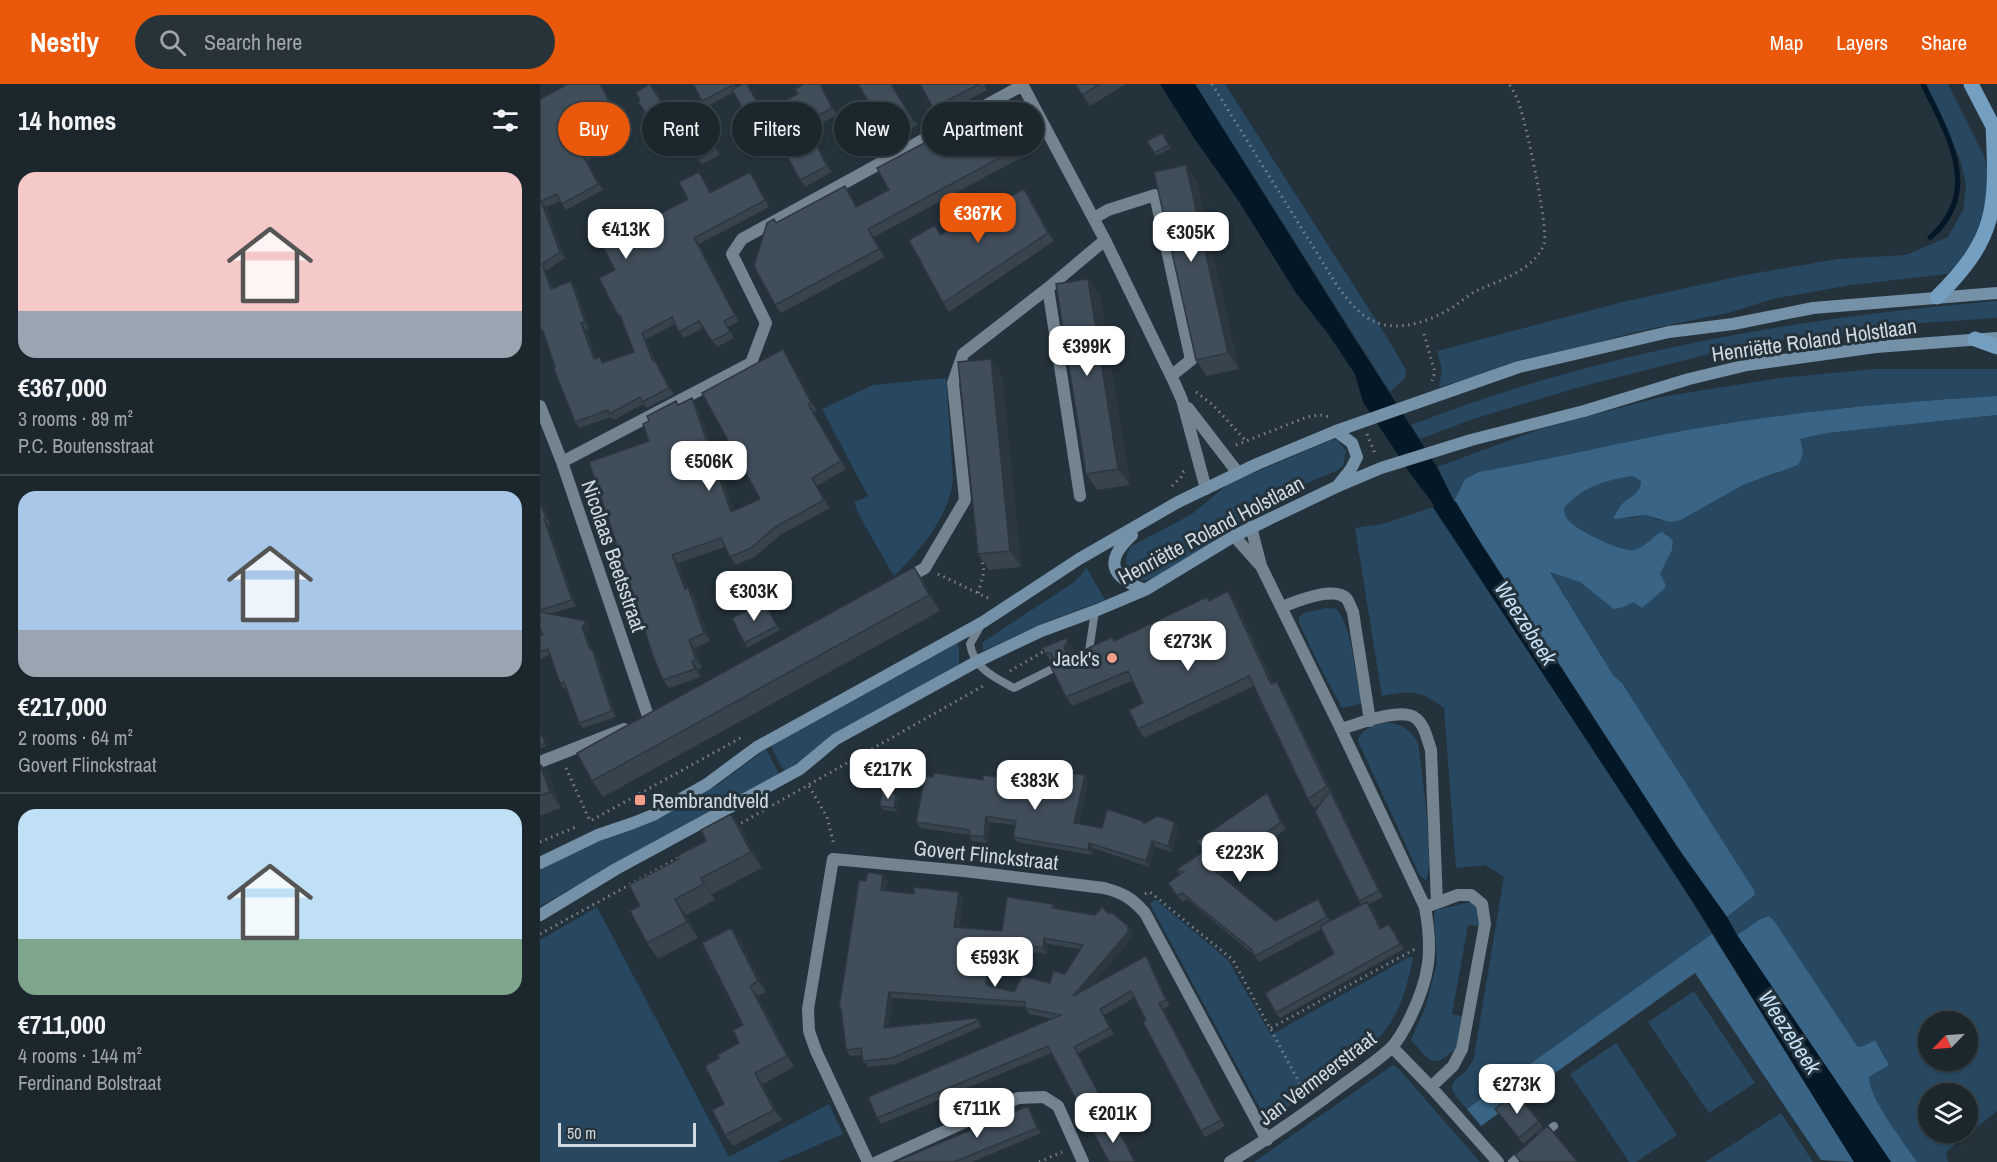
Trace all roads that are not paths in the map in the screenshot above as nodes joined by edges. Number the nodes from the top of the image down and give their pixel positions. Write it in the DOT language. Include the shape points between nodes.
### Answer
graph roads {
  1 [pos="1022,84"];
  2 [pos="1971,84"];
  3 [pos="1995,130"];
  4 [pos="1094,218"];
  5 [pos="1105,240"];
  6 [pos="1047,288"];
  7 [pos="1997,293"];
  8 [pos="1937,297"];
  9 [pos="1997,338"];
  10 [pos="1975,339"];
  11 [pos="1997,347"];
  12 [pos="1173,380"];
  13 [pos="1182,400"];
  14 [pos="540,406"];
  15 [pos="1336,431"];
  16 [pos="562,462"];
  17 [pos="1238,473"];
  18 [pos="1336,487"];
  19 [pos="1206,489"];
  20 [pos="1080,496"];
  21 [pos="1145,521"];
  22 [pos="1251,527"];
  23 [pos="1233,536"];
  24 [pos="1261,566"];
  25 [pos="889,588"];
  26 [pos="1145,590"];
  27 [pos="1281,607"];
  28 [pos="1095,612"];
  29 [pos="983,622"];
  30 [pos="1077,657"];
  31 [pos="976,662"];
  32 [pos="1054,668"];
  33 [pos="1370,721"];
  34 [pos="1341,729"];
  35 [pos="540,762"];
  36 [pos="540,863"];
  37 [pos="1437,903"];
  38 [pos="1425,907"];
  39 [pos="540,915"];
  40 [pos="1392,1047"];
  41 [pos="1431,1087"];
  42 [pos="1554,1126"];
  43 [pos="1538,1139"];
  44 [pos="1267,1140"];
  45 [pos="1530,1146"];
  46 [pos="868,1162"];
  47 [pos="877,1162"];
  48 [pos="1083,1162"];
  49 [pos="1230,1162"];
  50 [pos="1498,1162"];
  51 [pos="1512,1162"];
  1 -- 4 [label="street"];
  1 -- 16 [label="street" via="742,239 732,254 766,322 751,363"];
  2 -- 3 [label="main road"];
  3 -- 8 [label="main road" via="1995,209 1989,232 1961,276"];
  4 -- 5 [label="street"];
  4 -- 12 [label="street" via="1155,195 1191,360"];
  5 -- 6 [label="street"];
  5 -- 12 [label="street"];
  6 -- 20 [label="street"];
  6 -- 25 [label="street" via="963,354 953,383 965,500 925,568"];
  7 -- 8 [label="main road, Henriëtte Roland Holstlaan"];
  8 -- 15 [label="main road, Henriëtte Roland Holstlaan" via="1813,308 1669,332 1519,367"];
  9 -- 10 [label="main road, Henriëtte Roland Holstlaan"];
  10 -- 11 [label="main road"];
  10 -- 18 [label="main road, Henriëtte Roland Holstlaan" via="1876,347 1747,365 1433,451"];
  12 -- 13 [label="street"];
  13 -- 17 [label="street"];
  13 -- 19 [label="street"];
  14 -- 16 [label="street, Nicolaas Beetsstraat"];
  15 -- 17 [label="main road, Henriëtte Roland Holstlaan"];
  15 -- 18 [label="main road" via="1352,443 1357,457"];
  16 -- 35 [label="street, Nicolaas Beetsstraat" via="654,716"];
  17 -- 19 [label="main road, Henriëtte Roland Holstlaan"];
  18 -- 22 [label="main road, Henriëtte Roland Holstlaan"];
  19 -- 21 [label="main road, Henriëtte Roland Holstlaan"];
  21 -- 26 [label="main road" via="1120,546 1114,561 1122,580"];
  21 -- 29 [label="main road, Henriëtte Roland Holstlaan"];
  22 -- 23 [label="main road, Henriëtte Roland Holstlaan"];
  22 -- 24 [label="street, Jan Vermeerstraat"];
  23 -- 24 [label="street, Jan Vermeerstraat"];
  23 -- 26 [label="main road, Henriëtte Roland Holstlaan"];
  24 -- 27 [label="street, Jan Vermeerstraat"];
  26 -- 28 [label="main road, Henriëtte Roland Holstlaan"];
  27 -- 33 [label="street" via="1312,596 1337,593 1347,599 1353,612"];
  27 -- 34 [label="street, Jan Vermeerstraat"];
  28 -- 30 [label="lane" via="1089,651"];
  28 -- 31 [label="main road, Henriëtte Roland Holstlaan" via="1041,631"];
  29 -- 31 [label="lane" via="970,644"];
  29 -- 36 [label="main road, Henriëtte Roland Holstlaan" via="757,747 707,784 652,815"];
  31 -- 32 [label="lane" via="1014,688"];
  31 -- 39 [label="main road, Henriëtte Roland Holstlaan" via="836,739 800,769"];
  33 -- 34 [label="street"];
  33 -- 37 [label="street" via="1403,713 1416,718 1425,730 1431,750"];
  34 -- 38 [label="street, Jan Vermeerstraat"];
  37 -- 38 [label="street"];
  37 -- 41 [label="street" via="1471,895 1482,904 1485,924 1462,1049 1453,1066"];
  38 -- 40 [label="street, Jan Vermeerstraat" via="1430,941 1428,974 1406,1027"];
  40 -- 41 [label="street"];
  40 -- 44 [label="street, Jan Vermeerstraat"];
  41 -- 50 [label="street"];
  42 -- 43 [label="lane"];
  44 -- 46 [label="street, Govert Flinckstraat" via="1134,899 1104,888 832,859 808,1009 809,1031"];
  44 -- 49 [label="street, Jan Vermeerstraat"];
  45 -- 51 [label="lane"];
  47 -- 48 [label="street" via="1017,1098 1044,1096 1058,1106"];
}
